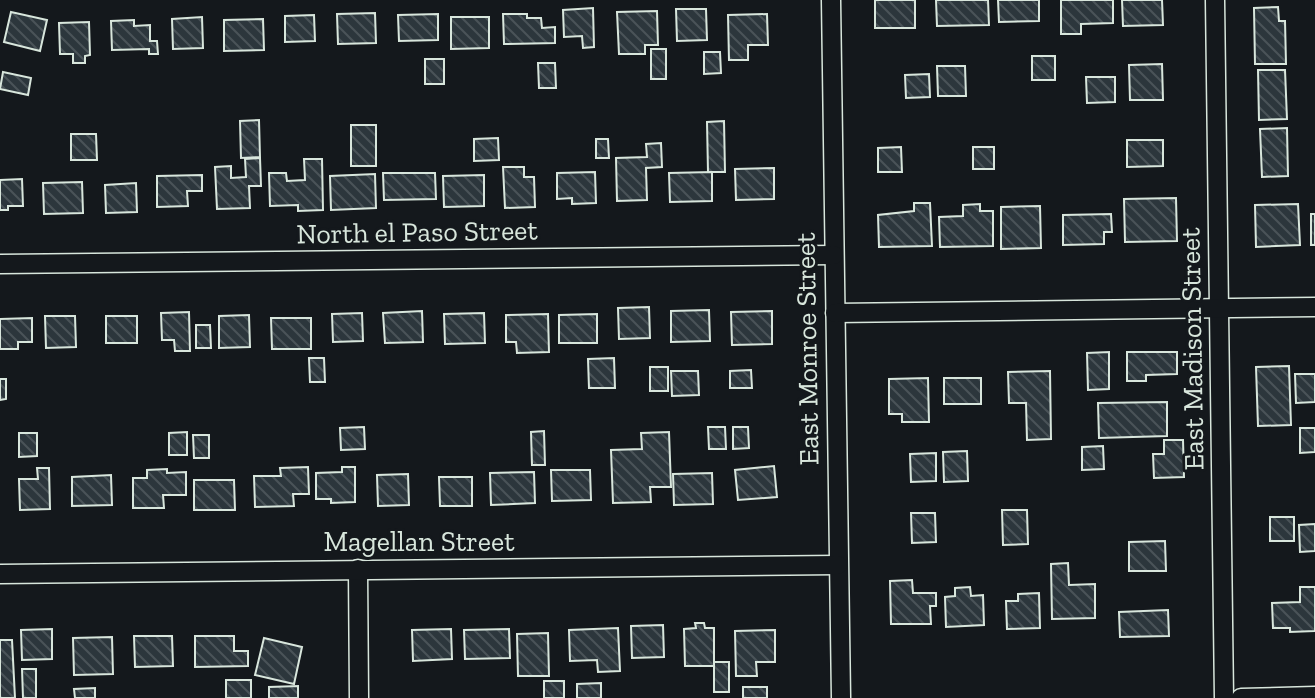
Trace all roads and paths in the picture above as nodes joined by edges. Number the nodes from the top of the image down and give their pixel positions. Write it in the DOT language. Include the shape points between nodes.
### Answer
graph roads {
  1 [pos="831,0"];
  2 [pos="1215,0"];
  3 [pos="834,255"];
  4 [pos="0,264"];
  5 [pos="1315,307"];
  6 [pos="1219,308"];
  7 [pos="835,313"];
  8 [pos="838,565"];
  9 [pos="358,569"];
  10 [pos="0,574"];
  11 [pos="1315,696"];
  12 [pos="359,698"];
  13 [pos="841,698"];
  14 [pos="1224,698"];
  15 [pos="1241,698"];
  1 -- 3 [label="street, East Monroe Street"];
  2 -- 6 [label="street, East Madison Street"];
  3 -- 4 [label="street, North el Paso Street"];
  3 -- 7 [label="street, East Monroe Street"];
  5 -- 6 [label="street"];
  6 -- 7 [label="street"];
  6 -- 14 [label="street, East Madison Street"];
  7 -- 8 [label="street, East Monroe Street"];
  8 -- 9 [label="street, Magellan Street"];
  8 -- 13 [label="street, East Monroe Street"];
  9 -- 10 [label="street, Magellan Street"];
  9 -- 12 [label="street"];
  11 -- 15 [label="street"];
}
